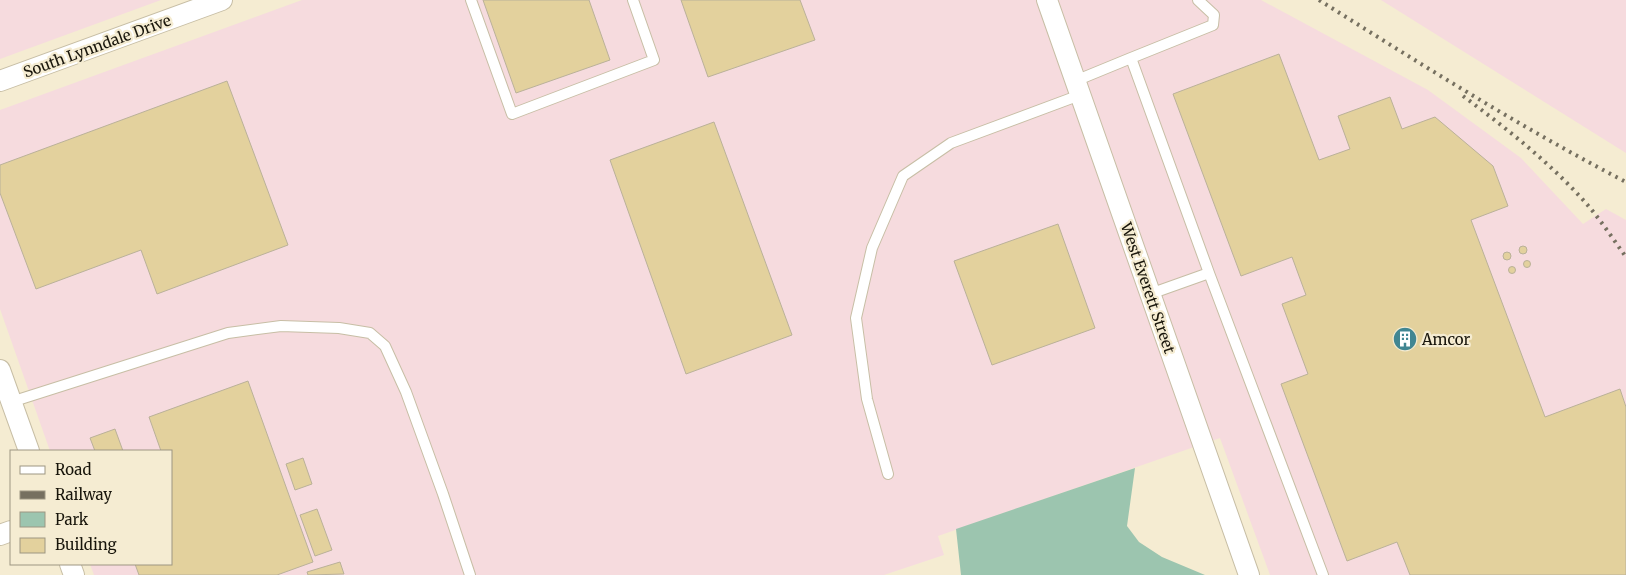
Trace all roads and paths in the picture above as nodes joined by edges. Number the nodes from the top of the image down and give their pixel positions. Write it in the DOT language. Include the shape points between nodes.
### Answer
graph roads {
  1 [pos="222,0"];
  2 [pos="471,0"];
  3 [pos="633,0"];
  4 [pos="1047,0"];
  5 [pos="1198,0"];
  6 [pos="1130,58"];
  7 [pos="0,81"];
  8 [pos="1078,88"];
  9 [pos="1209,273"];
  10 [pos="1150,294"];
  11 [pos="0,370"];
  12 [pos="11,402"];
  13 [pos="29,450"];
  14 [pos="888,474"];
  15 [pos="470,575"];
  16 [pos="1249,575"];
  17 [pos="1323,575"];
  1 -- 7 [label="street, South Lynndale Drive"];
  2 -- 3 [label="lane" via="512,114 654,60"];
  4 -- 8 [label="street, West Everett Street"];
  5 -- 6 [label="lane" via="1214,15 1213,25"];
  6 -- 8 [label="lane"];
  6 -- 9 [label="lane"];
  8 -- 10 [label="street, West Everett Street"];
  8 -- 14 [label="lane" via="951,143 903,176 872,248 856,318 867,399"];
  9 -- 10 [label="lane"];
  9 -- 17 [label="lane"];
  10 -- 16 [label="street, West Everett Street"];
  11 -- 12 [label="street"];
  12 -- 13 [label="street"];
  12 -- 15 [label="lane" via="228,333 281,326 339,328 370,333 385,346 406,392"];
}
